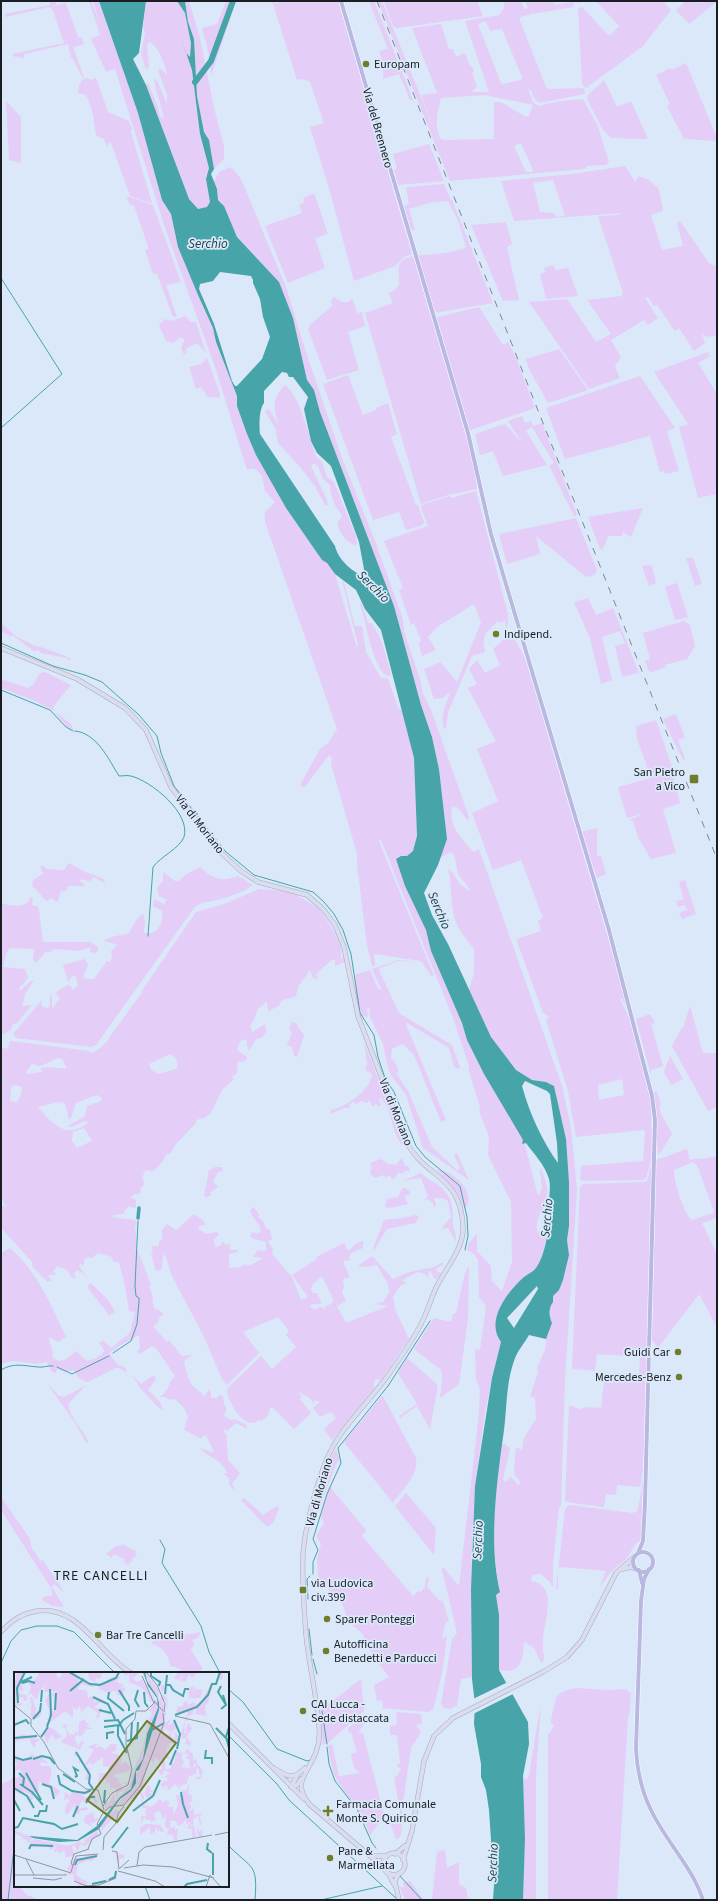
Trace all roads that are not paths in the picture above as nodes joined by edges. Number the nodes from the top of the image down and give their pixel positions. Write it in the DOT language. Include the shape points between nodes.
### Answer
graph roads {
  1 [pos="341,1"];
  2 [pos="1,648"];
  3 [pos="644,1536"];
  4 [pos="649,1553"];
  5 [pos="637,1555"];
  6 [pos="650,1569"];
  7 [pos="638,1570"];
  8 [pos="614,1576"];
  9 [pos="642,1598"];
  10 [pos="1,1632"];
  11 [pos="130,1672"];
  12 [pos="229,1724"];
  13 [pos="265,1761"];
  14 [pos="301,1775"];
  15 [pos="291,1787"];
  16 [pos="310,1805"];
  17 [pos="407,1843"];
  18 [pos="395,1854"];
  19 [pos="370,1855"];
  20 [pos="387,1856"];
  21 [pos="403,1860"];
  22 [pos="383,1867"];
  23 [pos="388,1874"];
  24 [pos="398,1874"];
  25 [pos="397,1890"];
  26 [pos="399,1900"];
  27 [pos="703,1900"];
  1 -- 3 [label="main road, Via del Brennero" via="474,455 493,541 609,930 652,1096 655,1120"];
  2 -- 14 [label="main road, Via di Moriano" via="77,679 125,708 146,730 171,787 218,850 241,871 258,882 307,895 323,909 344,947 358,1016 406,1141 417,1157 452,1188 459,1203 463,1235 420,1326 387,1376 340,1436 320,1478 305,1542 303,1564 306,1636 319,1728 317,1751"];
  3 -- 4 [label="main road"];
  3 -- 5 [label="main road"];
  4 -- 5 [label="main road"];
  4 -- 6 [label="main road" via="653,1562"];
  5 -- 7 [label="main road" via="634,1564"];
  5 -- 8 [label="main road"];
  6 -- 7 [label="main road"];
  6 -- 9 [label="main road" via="644,1579"];
  7 -- 8 [label="main road" via="626,1568"];
  7 -- 9 [label="main road" via="642,1579"];
  8 -- 17 [label="main road" via="582,1640 567,1657 453,1718 434,1736 424,1761 412,1831"];
  9 -- 27 [label="main road" via="636,1748 639,1777 651,1810 692,1873"];
  10 -- 11 [label="main road" via="14,1619 25,1614 40,1611 63,1614 81,1625 112,1659"];
  12 -- 13 [label="main road"];
  13 -- 14 [label="main road" via="285,1776"];
  13 -- 15 [label="main road"];
  14 -- 15 [label="main road" via="299,1783"];
  14 -- 16 [label="main road, Via di Moriano" via="303,1796"];
  15 -- 16 [label="main road"];
  16 -- 19 [label="main road"];
  17 -- 18 [label="main road"];
  17 -- 21 [label="main road"];
  18 -- 20 [label="main road"];
  18 -- 21 [label="main road"];
  19 -- 20 [label="main road"];
  19 -- 22 [label="main road"];
  20 -- 22 [label="main road"];
  21 -- 24 [label="main road" via="404,1868"];
  22 -- 23 [label="main road"];
  23 -- 24 [label="main road"];
  23 -- 25 [label="main road"];
  24 -- 25 [label="main road" via="395,1880"];
  25 -- 26 [label="main road"];
}
